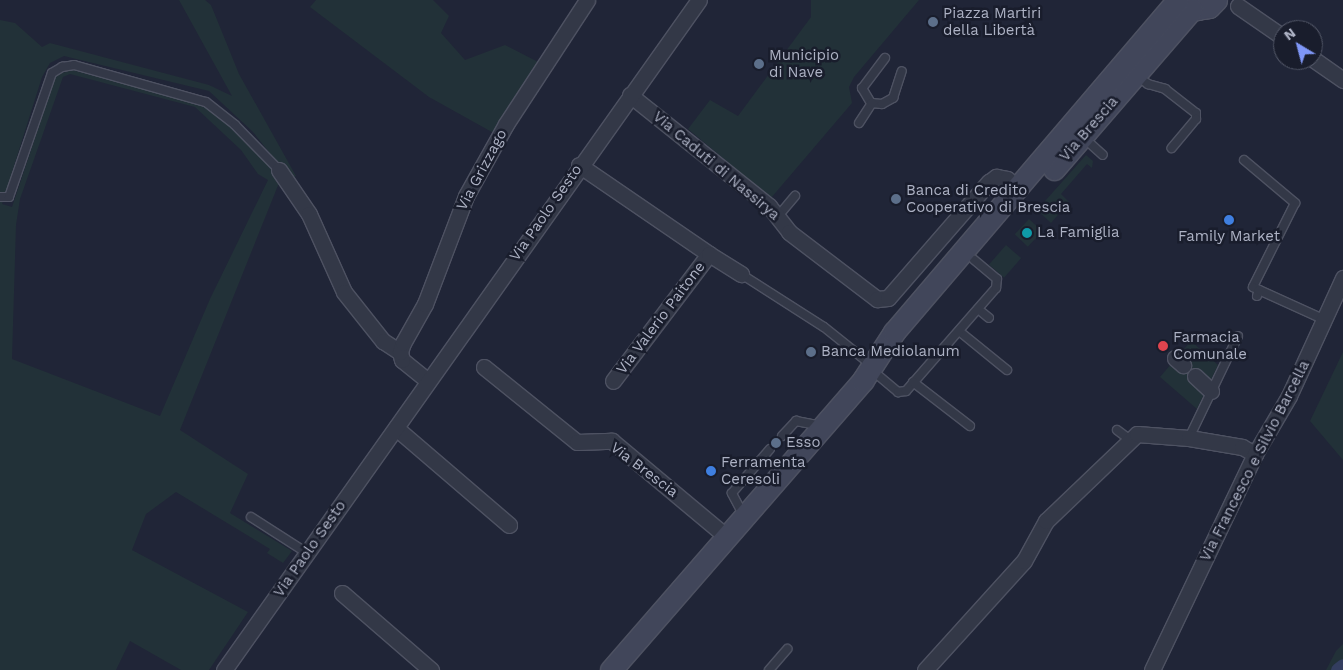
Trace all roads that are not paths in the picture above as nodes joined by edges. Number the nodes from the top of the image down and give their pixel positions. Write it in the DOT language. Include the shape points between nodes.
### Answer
graph roads {
  1 [pos="587,0"];
  2 [pos="699,0"];
  3 [pos="1195,3"];
  4 [pos="1236,3"];
  5 [pos="1273,30"];
  6 [pos="885,58"];
  7 [pos="1323,65"];
  8 [pos="902,71"];
  9 [pos="1135,75"];
  10 [pos="1343,80"];
  11 [pos="630,95"];
  12 [pos="872,103"];
  13 [pos="859,122"];
  14 [pos="1082,137"];
  15 [pos="1172,148"];
  16 [pos="1103,155"];
  17 [pos="1244,160"];
  18 [pos="579,165"];
  19 [pos="279,170"];
  20 [pos="1019,189"];
  21 [pos="795,196"];
  22 [pos="0,197"];
  23 [pos="779,215"];
  24 [pos="709,254"];
  25 [pos="974,260"];
  26 [pos="741,274"];
  27 [pos="1343,278"];
  28 [pos="978,309"];
  29 [pos="989,318"];
  30 [pos="1325,320"];
  31 [pos="959,331"];
  32 [pos="1238,336"];
  33 [pos="400,352"];
  34 [pos="484,367"];
  35 [pos="1007,370"];
  36 [pos="869,372"];
  37 [pos="1195,376"];
  38 [pos="428,381"];
  39 [pos="613,381"];
  40 [pos="913,382"];
  41 [pos="1212,391"];
  42 [pos="823,426"];
  43 [pos="970,426"];
  44 [pos="396,428"];
  45 [pos="782,436"];
  46 [pos="1189,438"];
  47 [pos="770,450"];
  48 [pos="1255,454"];
  49 [pos="251,517"];
  50 [pos="744,517"];
  51 [pos="509,525"];
  52 [pos="728,537"];
  53 [pos="308,553"];
  54 [pos="342,593"];
  55 [pos="787,649"];
  56 [pos="224,670"];
  57 [pos="431,670"];
  58 [pos="610,670"];
  59 [pos="769,670"];
  60 [pos="925,670"];
  61 [pos="1152,670"];
  1 -- 33 [label="street, Via Grizzago" via="506,124 466,196 425,304"];
  2 -- 11 [label="street, Via Paolo Sesto"];
  3 -- 4 [label="street"];
  3 -- 9 [label="main road, Via Brescia"];
  3 -- 20 [label="main road, Via Brescia"];
  4 -- 5 [label="street"];
  6 -- 12 [label="lane" via="862,88"];
  7 -- 10 [label="street"];
  8 -- 12 [label="lane" via="892,98 882,104"];
  9 -- 14 [label="main road, Via Brescia"];
  9 -- 15 [label="lane" via="1148,84 1165,88 1196,114 1196,119"];
  11 -- 18 [label="street, Via Paolo Sesto"];
  11 -- 23 [label="street, Via Caduti di Nassirya"];
  12 -- 13 [label="lane"];
  14 -- 16 [label="lane"];
  14 -- 25 [label="main road, Via Brescia"];
  17 -- 30 [label="lane" via="1294,203 1253,288 1293,309"];
  18 -- 24 [label="street, Via Valerio Paitone" via="600,184"];
  18 -- 38 [label="street, Via Paolo Sesto" via="523,255"];
  19 -- 22 [label="lane" via="235,125 206,102 74,65 52,73 9,196"];
  19 -- 33 [label="street" via="309,214 344,292 383,341"];
  20 -- 23 [label="street, Via Caduti di Nassirya" via="1007,179 996,177 989,182 888,298 877,299 868,295 789,232"];
  20 -- 36 [label="main road, Via Brescia" via="894,332"];
  21 -- 23 [label="lane"];
  24 -- 26 [label="street, Via Valerio Paitone"];
  24 -- 39 [label="street, Via Valerio Paitone"];
  25 -- 28 [label="lane" via="997,279 996,288"];
  25 -- 36 [label="main road, Via Brescia" via="904,341"];
  26 -- 36 [label="lane" via="824,327"];
  27 -- 30 [label="street, Via Francesco e Silvio Barcella"];
  28 -- 29 [label="lane"];
  28 -- 31 [label="lane"];
  30 -- 48 [label="street, Via Francesco e Silvio Barcella" via="1289,396"];
  31 -- 35 [label="lane"];
  31 -- 40 [label="lane"];
  32 -- 41 [label="lane"];
  33 -- 38 [label="street" via="402,360"];
  34 -- 52 [label="street, Via Brescia" via="577,442 612,441"];
  36 -- 40 [label="lane" via="898,392 906,391"];
  36 -- 42 [label="main road, Via Brescia"];
  37 -- 41 [label="street"];
  38 -- 44 [label="street, Via Paolo Sesto"];
  40 -- 43 [label="lane"];
  41 -- 46 [label="lane"];
  42 -- 45 [label="lane" via="796,421"];
  42 -- 50 [label="main road, Via Brescia"];
  44 -- 51 [label="street"];
  44 -- 53 [label="street, Via Paolo Sesto"];
  46 -- 48 [label="street" via="1242,447"];
  46 -- 60 [label="street" via="1148,432 1123,434 1046,521 1024,561"];
  47 -- 50 [label="lane" via="732,494"];
  48 -- 61 [label="street, Via Francesco e Silvio Barcella"];
  49 -- 53 [label="lane"];
  50 -- 52 [label="main road, Via Brescia"];
  52 -- 58 [label="main road, Via Brescia"];
  53 -- 56 [label="street, Via Paolo Sesto"];
  54 -- 57 [label="street"];
  55 -- 59 [label="lane"];
}
